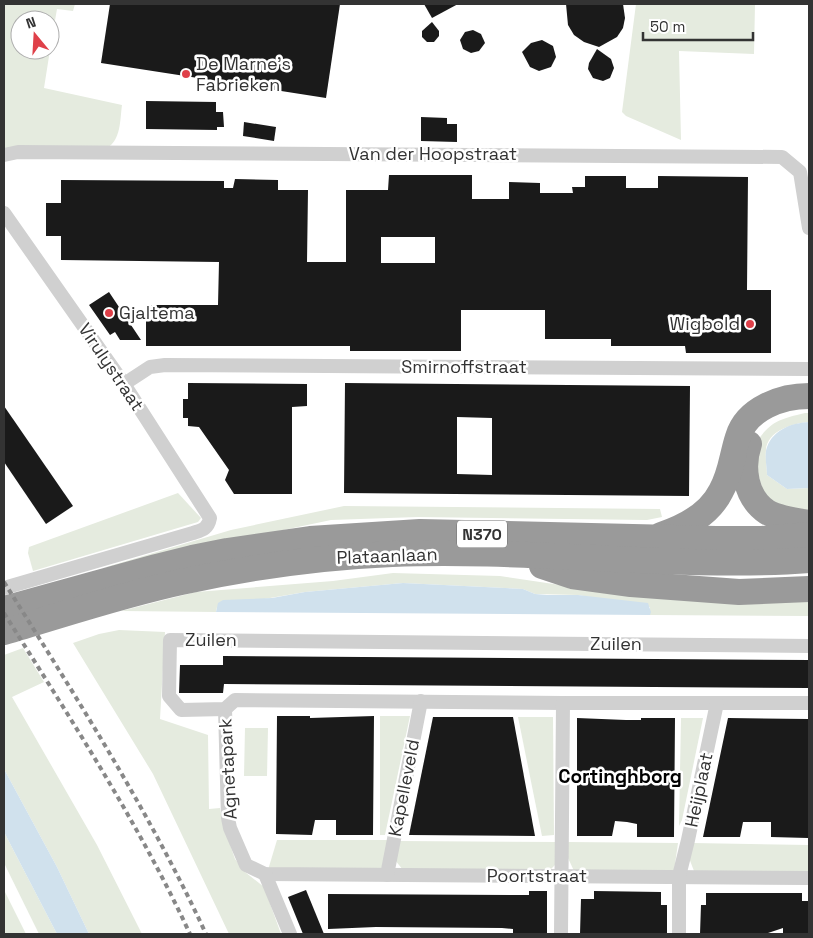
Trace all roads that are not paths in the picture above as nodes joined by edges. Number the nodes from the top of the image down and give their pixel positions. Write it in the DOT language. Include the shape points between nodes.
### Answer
graph roads {
  1 [pos="4,155"];
  2 [pos="4,213"];
  3 [pos="809,228"];
  4 [pos="809,370"];
  5 [pos="124,384"];
  6 [pos="809,396"];
  7 [pos="809,408"];
  8 [pos="809,523"];
  9 [pos="809,535"];
  10 [pos="654,538"];
  11 [pos="510,555"];
  12 [pos="809,560"];
  13 [pos="4,588"];
  14 [pos="809,589"];
  15 [pos="4,610"];
  16 [pos="4,632"];
  17 [pos="809,646"];
  18 [pos="421,701"];
  19 [pos="809,702"];
  20 [pos="563,703"];
  21 [pos="716,704"];
  22 [pos="225,709"];
  23 [pos="266,874"];
  24 [pos="387,875"];
  25 [pos="561,876"];
  26 [pos="679,876"];
  27 [pos="809,878"];
  28 [pos="290,934"];
  29 [pos="561,934"];
  30 [pos="679,934"];
  1 -- 3 [label="street, Van der Hoopstraat" via="28,152 782,157 800,172"];
  2 -- 5 [label="street, Virulystraat"];
  4 -- 5 [label="street, Smirnoffstraat" via="165,365 150,367"];
  5 -- 13 [label="street, Virulystraat" via="208,512 208,525 193,534"];
  6 -- 10 [label="highway, N370" via="773,402 753,414 738,435 729,472 721,492 710,506 682,528"];
  7 -- 8 [label="highway" via="790,409 768,418 753,435 744,467 755,500 768,512"];
  9 -- 10 [label="highway, Plataanlaan / N370" via="762,539"];
  10 -- 15 [label="highway, Plataanlaan / N370" via="420,532 310,539 165,564"];
  11 -- 12 [label="highway, Plataanlaan / N370" via="719,563"];
  11 -- 14 [label="highway, N370" via="572,576 631,584 739,592"];
  11 -- 16 [label="highway, Plataanlaan / N370" via="393,554 277,564 179,582"];
  17 -- 22 [label="street, Zuilen" via="170,640 169,696 181,710"];
  18 -- 20 [label="street, Zuilen"];
  18 -- 22 [label="street, Zuilen" via="235,700"];
  18 -- 24 [label="street, Kapelleveld"];
  19 -- 21 [label="street, Zuilen"];
  20 -- 21 [label="street, Zuilen"];
  20 -- 25 [label="street"];
  21 -- 26 [label="street, Heijplaat"];
  22 -- 23 [label="street, Agnetapark" via="230,828 246,865"];
  23 -- 24 [label="street, Poortstraat"];
  23 -- 28 [label="street"];
  24 -- 25 [label="street, Poortstraat"];
  25 -- 26 [label="street, Poortstraat"];
  25 -- 29 [label="street"];
  26 -- 27 [label="street, Poortstraat"];
  26 -- 30 [label="street, Heijplaat"];
}
